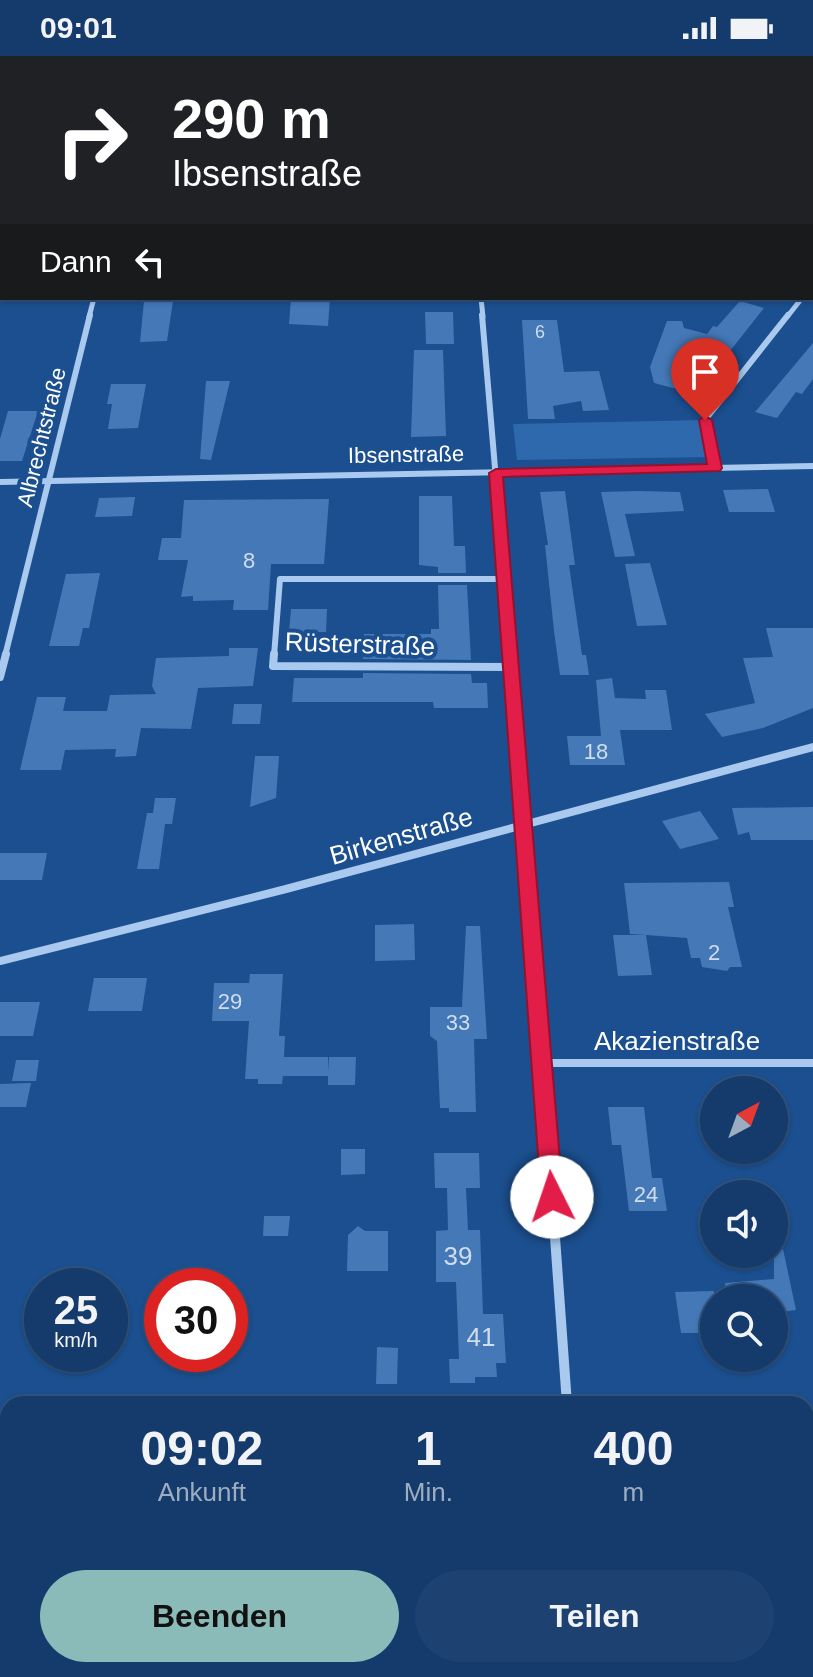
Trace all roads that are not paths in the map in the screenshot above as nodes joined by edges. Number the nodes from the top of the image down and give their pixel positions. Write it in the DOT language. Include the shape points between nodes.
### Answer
graph roads {
  1 [pos="93,300"];
  2 [pos="481,300"];
  3 [pos="800,300"];
  4 [pos="813,466"];
  5 [pos="715,468"];
  6 [pos="496,473"];
  7 [pos="48,480"];
  8 [pos="0,482"];
  9 [pos="505,579"];
  10 [pos="513,667"];
  11 [pos="0,677"];
  12 [pos="813,747"];
  13 [pos="525,822"];
  14 [pos="0,961"];
  15 [pos="542,1063"];
  16 [pos="813,1063"];
  17 [pos="566,1396"];
  1 -- 7 [label="street, Albrechtstraße"];
  2 -- 6 [label="street"];
  3 -- 5 [label="street" via="705,420"];
  4 -- 5 [label="street, Ibsenstraße"];
  5 -- 6 [label="street, Ibsenstraße"];
  6 -- 7 [label="street, Ibsenstraße"];
  6 -- 9 [label="street"];
  7 -- 8 [label="street, Ibsenstraße"];
  7 -- 11 [label="street, Albrechtstraße"];
  9 -- 10 [label="street"];
  9 -- 10 [label="street, Rüsterstraße" via="280,579 273,666"];
  10 -- 13 [label="street"];
  12 -- 13 [label="street, Birkenstraße"];
  13 -- 14 [label="street, Birkenstraße"];
  13 -- 15 [label="street"];
  15 -- 16 [label="street, Akazienstraße"];
  15 -- 17 [label="street"];
}
